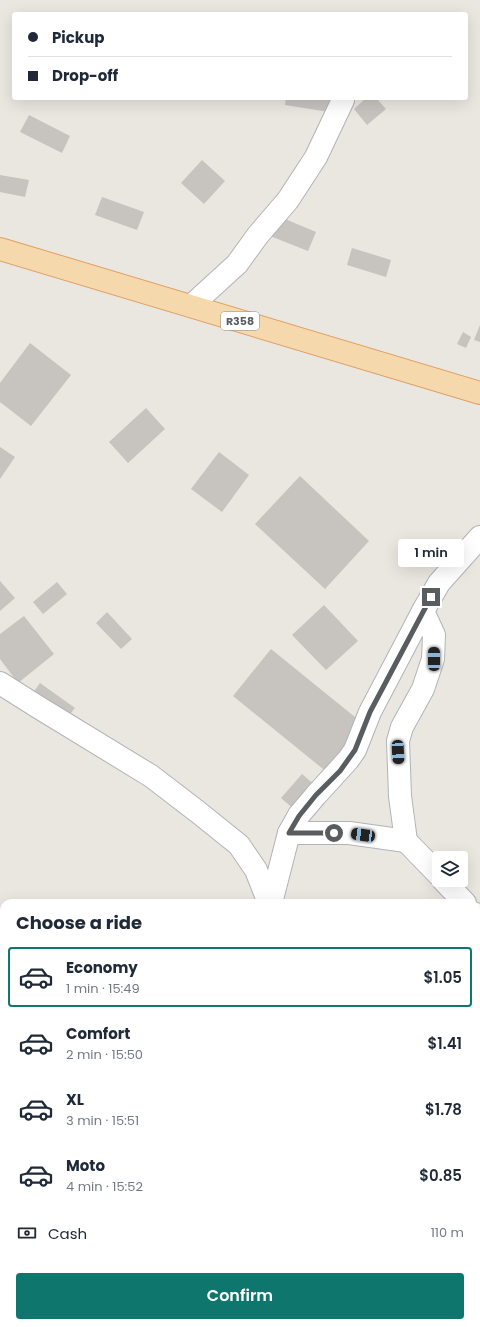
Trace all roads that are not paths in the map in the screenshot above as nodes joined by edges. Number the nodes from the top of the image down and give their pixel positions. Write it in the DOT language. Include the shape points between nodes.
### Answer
graph roads {
  1 [pos="343,100"];
  2 [pos="0,249"];
  3 [pos="191,306"];
  4 [pos="480,392"];
  5 [pos="480,537"];
  6 [pos="423,611"];
  7 [pos="0,683"];
  8 [pos="289,833"];
  9 [pos="406,841"];
  10 [pos="432,868"];
  11 [pos="450,887"];
  12 [pos="268,899"];
  13 [pos="271,899"];
  14 [pos="461,899"];
  1 -- 3 [label="street" via="316,157 288,200 237,264"];
  2 -- 3 [label="main road, R358"];
  3 -- 4 [label="main road, R358"];
  5 -- 6 [label="street" via="439,583"];
  6 -- 8 [label="street" via="370,712 355,750 340,771 299,816"];
  6 -- 9 [label="street" via="434,635 434,659 398,741 400,796"];
  7 -- 12 [label="street" via="151,776 239,845 256,870"];
  8 -- 9 [label="street" via="349,833"];
  8 -- 13 [label="street"];
  9 -- 10 [label="street"];
  11 -- 14 [label="street"];
}
